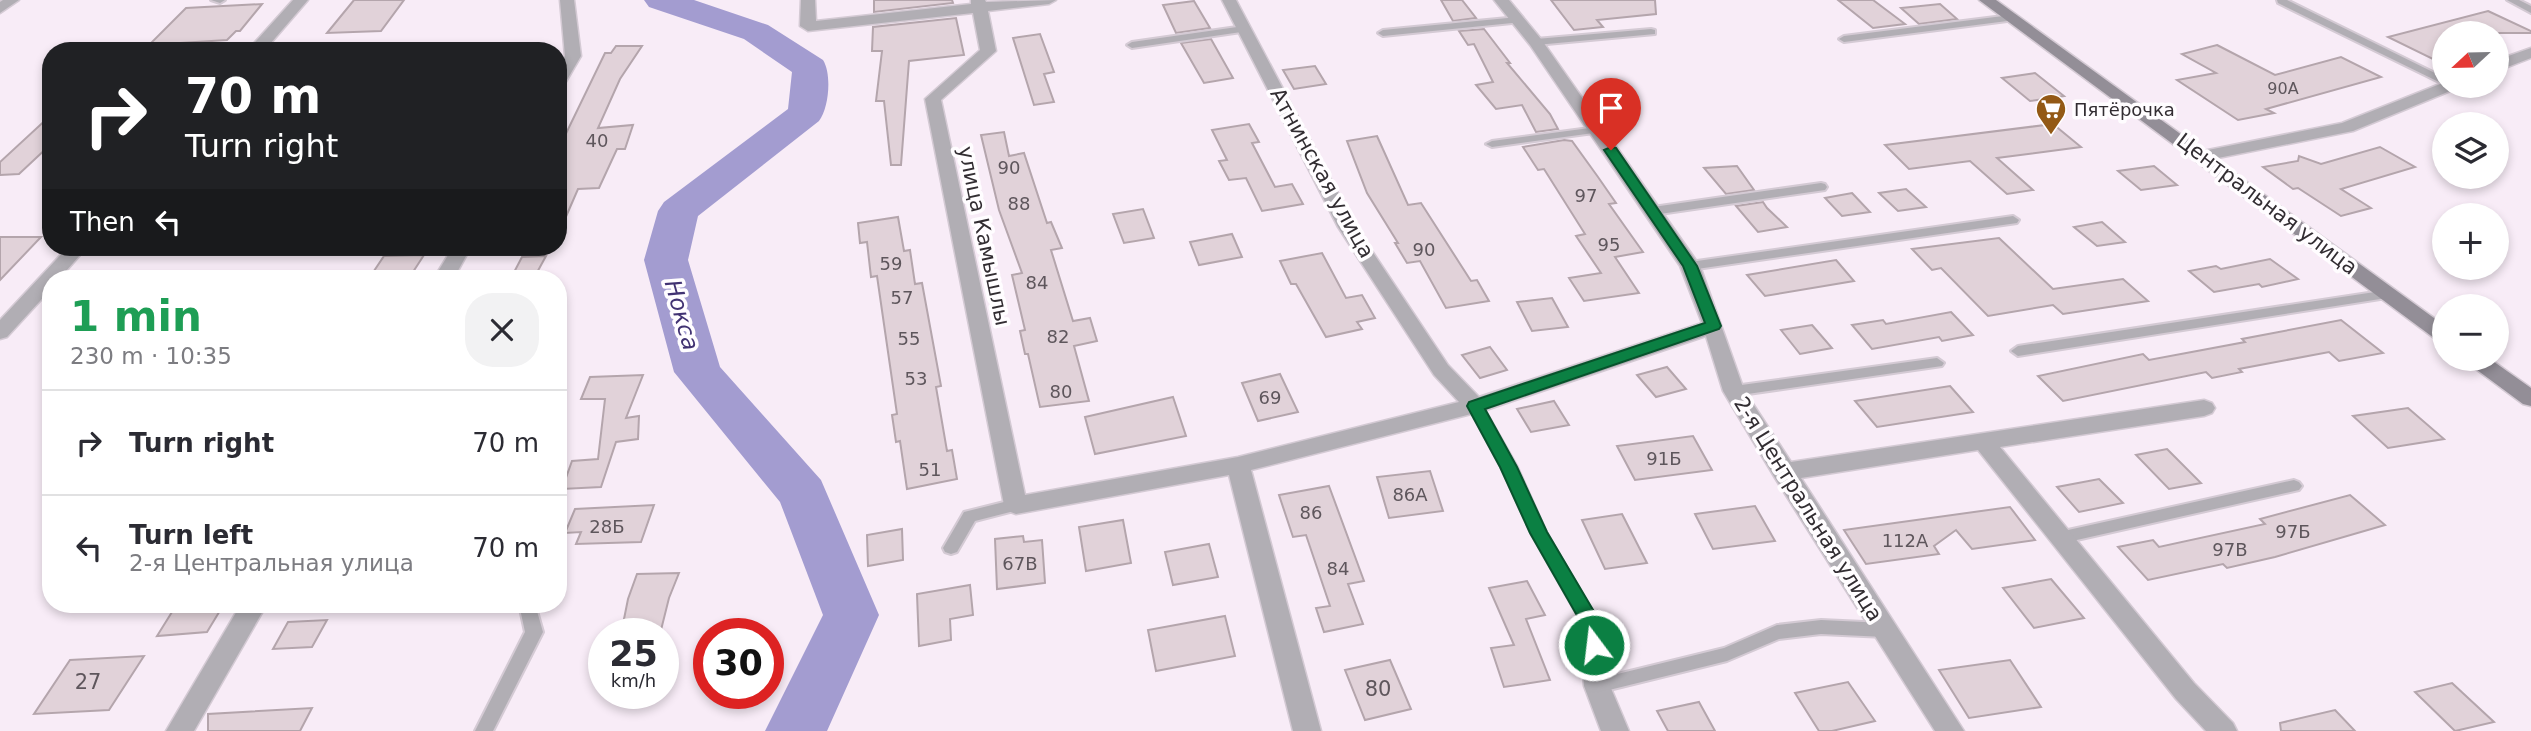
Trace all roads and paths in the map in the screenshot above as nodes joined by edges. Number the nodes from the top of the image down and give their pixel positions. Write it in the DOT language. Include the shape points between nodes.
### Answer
graph roads {
  1 [pos="12,0"];
  2 [pos="301,0"];
  3 [pos="567,0"];
  4 [pos="808,0"];
  5 [pos="1049,0"];
  6 [pos="1229,0"];
  7 [pos="1501,0"];
  8 [pos="1986,0"];
  9 [pos="2512,0"];
  10 [pos="2281,1"];
  11 [pos="979,3"];
  12 [pos="0,9"];
  13 [pos="2531,10"];
  14 [pos="2011,18"];
  15 [pos="2335,18"];
  16 [pos="1518,20"];
  17 [pos="1244,29"];
  18 [pos="1651,32"];
  19 [pos="1382,33"];
  20 [pos="1844,39"];
  21 [pos="263,42"];
  22 [pos="1536,42"];
  23 [pos="1132,45"];
  24 [pos="2531,53"];
  25 [pos="2510,61"];
  26 [pos="567,66"];
  27 [pos="2432,66"];
  28 [pos="2432,76"];
  29 [pos="2432,93"];
  30 [pos="1597,130"];
  31 [pos="1492,144"];
  32 [pos="2203,156"];
  33 [pos="1821,187"];
  34 [pos="1653,211"];
  35 [pos="2013,220"];
  36 [pos="70,256"];
  37 [pos="1690,266"];
  38 [pos="57,270"];
  39 [pos="42,286"];
  40 [pos="2388,294"];
  41 [pos="1713,326"];
  42 [pos="2432,326"];
  43 [pos="0,332"];
  44 [pos="2018,351"];
  45 [pos="1937,363"];
  46 [pos="2492,371"];
  47 [pos="1734,391"];
  48 [pos="2531,399"];
  49 [pos="1475,406"];
  50 [pos="2204,408"];
  51 [pos="1983,441"];
  52 [pos="1238,465"];
  53 [pos="1783,472"];
  54 [pos="2294,485"];
  55 [pos="1016,505"];
  56 [pos="2059,538"];
  57 [pos="951,548"];
  58 [pos="249,613"];
  59 [pos="529,613"];
  60 [pos="1592,625"];
  61 [pos="1885,630"];
  62 [pos="1597,686"];
  63 [pos="180,731"];
  64 [pos="484,731"];
  65 [pos="1307,731"];
  66 [pos="1615,731"];
  67 [pos="1950,731"];
  68 [pos="2223,731"];
  1 -- 12 [label="street"];
  2 -- 21 [label="street"];
  3 -- 26 [label="street" via="573,56"];
  4 -- 11 [label="street" via="808,26"];
  5 -- 11 [label="street"];
  6 -- 17 [label="street, Атнинская улица"];
  7 -- 16 [label="street, 2-я Центральная улица"];
  8 -- 14 [label="street, Центральная улица"];
  9 -- 13 [label="lane"];
  10 -- 28 [label="lane"];
  11 -- 55 [label="street, улица Камышлы" via="988,51 933,99"];
  14 -- 20 [label="lane"];
  14 -- 32 [label="street, Центральная улица"];
  15 -- 27 [label="lane"];
  16 -- 19 [label="lane"];
  16 -- 22 [label="street, 2-я Центральная улица"];
  17 -- 23 [label="lane"];
  17 -- 49 [label="street, Атнинская улица" via="1347,228 1441,370"];
  18 -- 22 [label="lane"];
  22 -- 30 [label="street, 2-я Центральная улица"];
  24 -- 25 [label="street"];
  29 -- 32 [label="street" via="2347,127"];
  30 -- 31 [label="lane"];
  30 -- 34 [label="street, 2-я Центральная улица"];
  32 -- 40 [label="street, Центральная улица"];
  33 -- 34 [label="lane"];
  34 -- 37 [label="street, 2-я Центральная улица"];
  35 -- 37 [label="lane"];
  36 -- 38 [label="street"];
  37 -- 41 [label="street, 2-я Центральная улица"];
  39 -- 43 [label="street"];
  40 -- 42 [label="street, Центральная улица"];
  40 -- 44 [label="lane"];
  41 -- 47 [label="street, 2-я Центральная улица"];
  41 -- 49 [label="street"];
  45 -- 47 [label="lane"];
  46 -- 48 [label="street"];
  47 -- 53 [label="street, 2-я Центральная улица"];
  49 -- 52 [label="street"];
  49 -- 60 [label="lane"];
  50 -- 51 [label="street"];
  51 -- 53 [label="street"];
  51 -- 56 [label="street"];
  52 -- 55 [label="street"];
  52 -- 65 [label="street"];
  53 -- 61 [label="street, 2-я Центральная улица"];
  54 -- 56 [label="lane"];
  55 -- 57 [label="lane" via="970,516"];
  56 -- 68 [label="street"];
  58 -- 63 [label="street"];
  59 -- 64 [label="lane" via="534,632"];
  60 -- 62 [label="street"];
  61 -- 62 [label="lane" via="1821,627 1777,632 1727,654"];
  61 -- 67 [label="street, 2-я Центральная улица"];
  62 -- 66 [label="street"];
}
